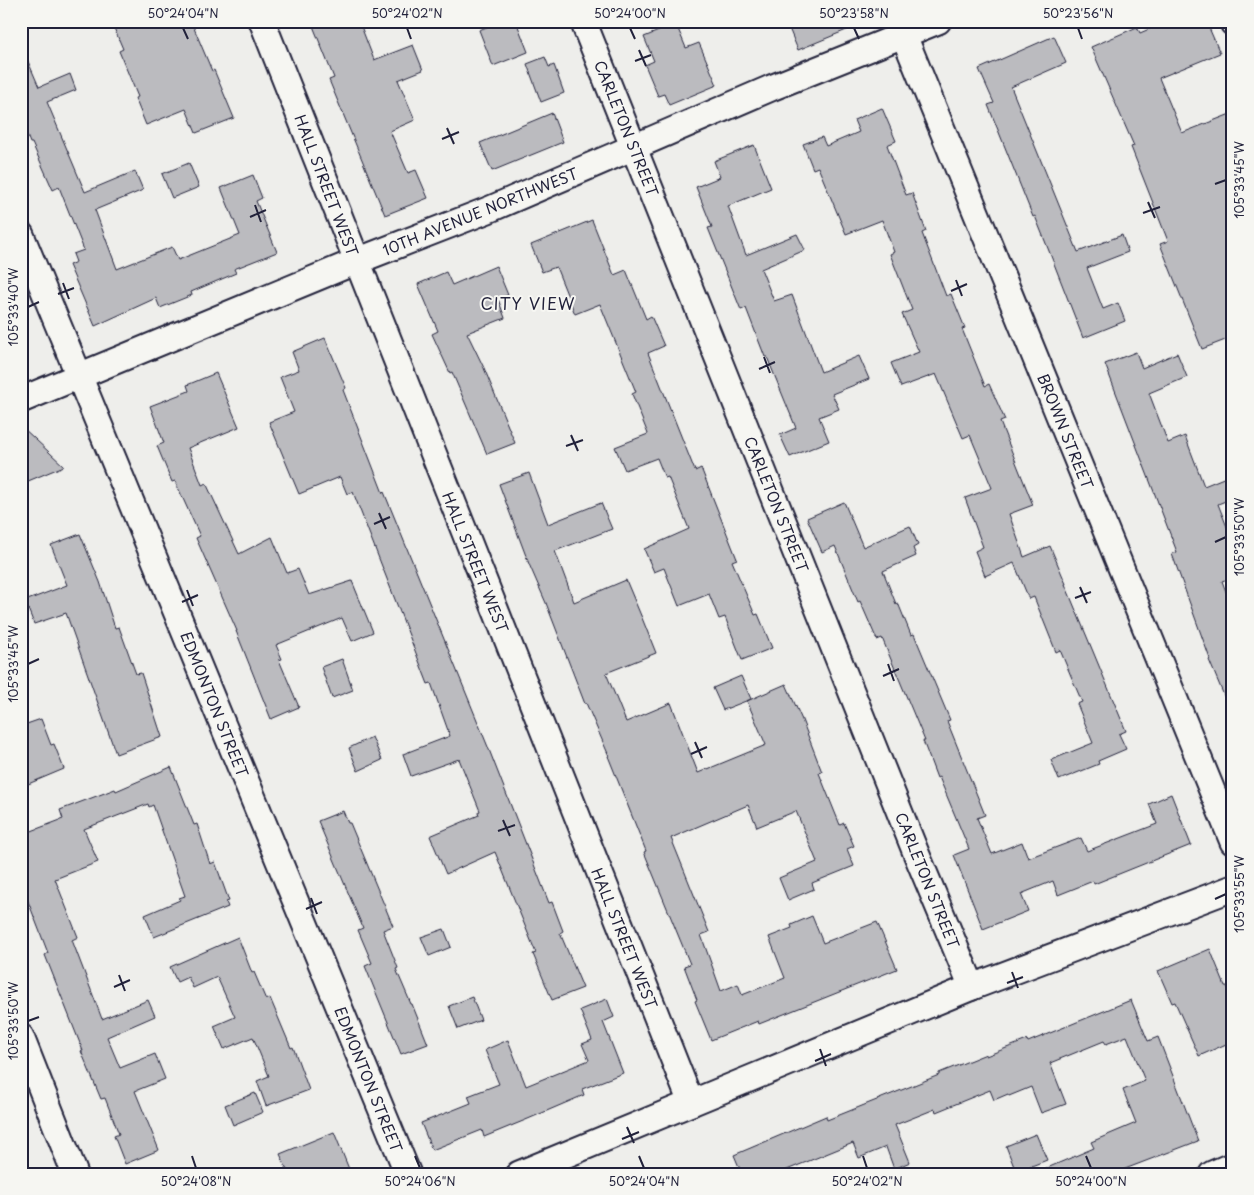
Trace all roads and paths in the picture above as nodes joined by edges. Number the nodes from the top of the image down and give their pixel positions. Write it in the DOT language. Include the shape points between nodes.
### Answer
graph roads {
  1 [pos="262,21"];
  2 [pos="583,21"];
  3 [pos="938,21"];
  4 [pos="901,28"];
  5 [pos="634,148"];
  6 [pos="21,235"];
  7 [pos="357,261"];
  8 [pos="80,376"];
  9 [pos="21,400"];
  10 [pos="1233,842"];
  11 [pos="1233,888"];
  12 [pos="972,987"];
  13 [pos="21,1037"];
  14 [pos="691,1102"];
  15 [pos="1233,1165"];
  16 [pos="75,1174"];
  17 [pos="408,1174"];
  18 [pos="519,1174"];
  19 [pos="1212,1174"];
  1 -- 7 [label="street, HALL STREET WEST"];
  2 -- 5 [label="street, CARLETON STREET"];
  3 -- 4 [label="street, 10TH AVENUE NORTHWEST"];
  4 -- 5 [label="street, 10TH AVENUE NORTHWEST"];
  4 -- 10 [label="street, BROWN STREET"];
  5 -- 7 [label="street, 10TH AVENUE NORTHWEST"];
  5 -- 12 [label="street, CARLETON STREET"];
  6 -- 8 [label="street, EDMONTON STREET"];
  7 -- 8 [label="street, 10TH AVENUE NORTHWEST"];
  7 -- 14 [label="street, HALL STREET WEST"];
  8 -- 9 [label="street, 10TH AVENUE NORTHWEST"];
  8 -- 17 [label="street, EDMONTON STREET"];
  11 -- 12 [label="street"];
  12 -- 14 [label="street"];
  13 -- 16 [label="street"];
  14 -- 18 [label="street"];
  15 -- 19 [label="street"];
}
